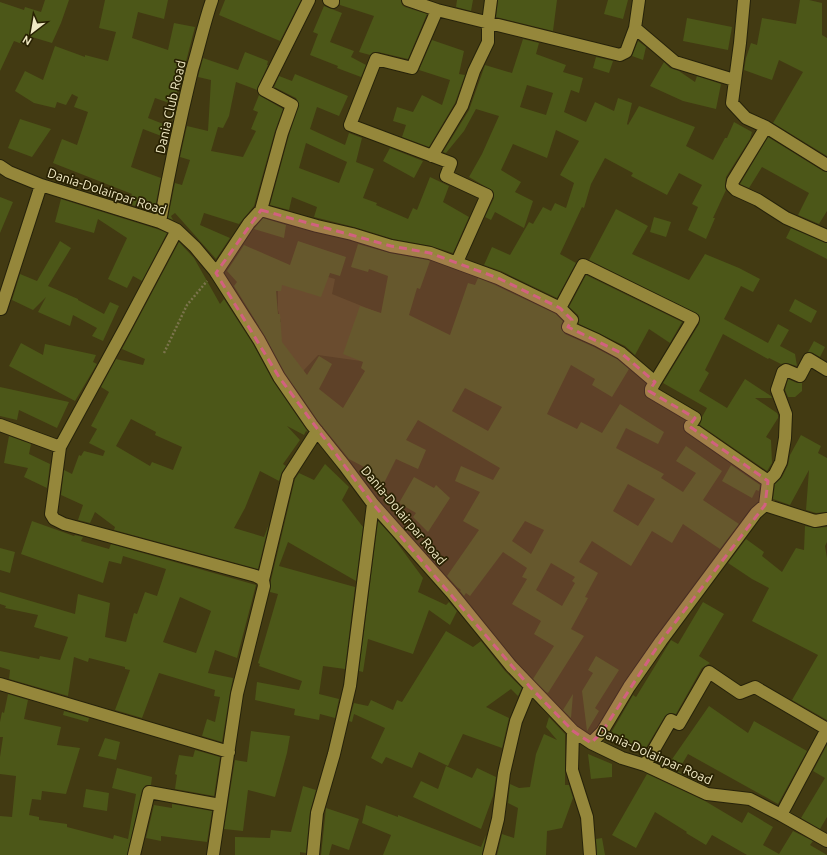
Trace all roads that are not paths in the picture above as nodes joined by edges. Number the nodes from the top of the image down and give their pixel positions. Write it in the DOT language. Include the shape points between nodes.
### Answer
graph roads {
  1 [pos="212,0"];
  2 [pos="309,0"];
  3 [pos="329,0"];
  4 [pos="334,0"];
  5 [pos="408,0"];
  6 [pos="491,0"];
  7 [pos="639,0"];
  8 [pos="744,0"];
  9 [pos="442,7"];
  10 [pos="488,23"];
  11 [pos="635,28"];
  12 [pos="734,80"];
  13 [pos="766,127"];
  14 [pos="432,156"];
  15 [pos="827,165"];
  16 [pos="0,166"];
  17 [pos="42,185"];
  18 [pos="261,210"];
  19 [pos="160,222"];
  20 [pos="176,230"];
  21 [pos="827,236"];
  22 [pos="457,262"];
  23 [pos="215,272"];
  24 [pos="560,308"];
  25 [pos="1,309"];
  26 [pos="827,370"];
  27 [pos="655,382"];
  28 [pos="0,425"];
  29 [pos="317,431"];
  30 [pos="60,447"];
  31 [pos="768,481"];
  32 [pos="373,504"];
  33 [pos="765,505"];
  34 [pos="827,519"];
  35 [pos="263,580"];
  36 [pos="0,684"];
  37 [pos="530,687"];
  38 [pos="573,731"];
  39 [pos="591,743"];
  40 [pos="229,752"];
  41 [pos="645,765"];
  42 [pos="220,805"];
  43 [pos="781,815"];
  44 [pos="825,835"];
  45 [pos="134,855"];
  46 [pos="213,855"];
  47 [pos="313,855"];
  48 [pos="489,855"];
  49 [pos="590,855"];
  1 -- 19 [label="street, Dania Club Road" via="186,95"];
  2 -- 18 [label="street" via="264,90 292,105"];
  3 -- 4 [label="street"];
  5 -- 9 [label="street"];
  6 -- 10 [label="street"];
  7 -- 11 [label="street"];
  8 -- 12 [label="street"];
  9 -- 10 [label="street"];
  9 -- 14 [label="street" via="412,68 376,59 350,125"];
  10 -- 11 [label="street" via="620,55 626,52"];
  10 -- 14 [label="street" via="488,42 474,71 462,106"];
  11 -- 12 [label="street" via="674,62"];
  12 -- 13 [label="street" via="732,103 746,118"];
  13 -- 15 [label="street"];
  13 -- 21 [label="street" via="732,186 786,218"];
  14 -- 22 [label="street" via="451,163 446,176 487,194"];
  16 -- 17 [label="street, Dania-Dolairpar Road"];
  17 -- 19 [label="street, Dania-Dolairpar Road"];
  17 -- 25 [label="street"];
  18 -- 22 [label="street"];
  18 -- 23 [label="street"];
  19 -- 20 [label="street, Dania-Dolairpar Road"];
  20 -- 23 [label="street, Dania-Dolairpar Road" via="195,247"];
  20 -- 30 [label="street"];
  22 -- 24 [label="street" via="498,278"];
  23 -- 29 [label="street, Dania-Dolairpar Road" via="279,376"];
  24 -- 27 [label="street" via="572,320 568,327 621,353"];
  24 -- 27 [label="street" via="583,265 693,319"];
  26 -- 31 [label="street" via="809,359 800,376 786,370 784,372 777,390 786,414 782,462"];
  27 -- 31 [label="street" via="650,389 651,392 695,418 690,427"];
  28 -- 30 [label="street"];
  29 -- 32 [label="street, Dania-Dolairpar Road"];
  29 -- 35 [label="street" via="288,476"];
  30 -- 35 [label="street" via="51,514 54,519"];
  31 -- 33 [label="street"];
  32 -- 37 [label="street, Dania-Dolairpar Road"];
  32 -- 47 [label="street" via="350,686 317,813"];
  33 -- 34 [label="street" via="815,521"];
  33 -- 39 [label="street" via="756,513 661,641 602,732"];
  35 -- 40 [label="street" via="264,586 237,694"];
  36 -- 40 [label="street"];
  37 -- 38 [label="street, Dania-Dolairpar Road"];
  37 -- 48 [label="street" via="516,720"];
  38 -- 39 [label="street, Dania-Dolairpar Road"];
  38 -- 49 [label="street" via="572,770 587,817"];
  39 -- 41 [label="street, Dania-Dolairpar Road" via="622,758"];
  40 -- 42 [label="street"];
  41 -- 43 [label="street, Dania-Dolairpar Road" via="707,794 750,799"];
  41 -- 43 [label="street" via="671,720 679,724 709,672 740,693 755,686 827,729"];
  42 -- 45 [label="street" via="149,792"];
  42 -- 46 [label="street"];
  43 -- 44 [label="street, Dania-Dolairpar Road"];
}
